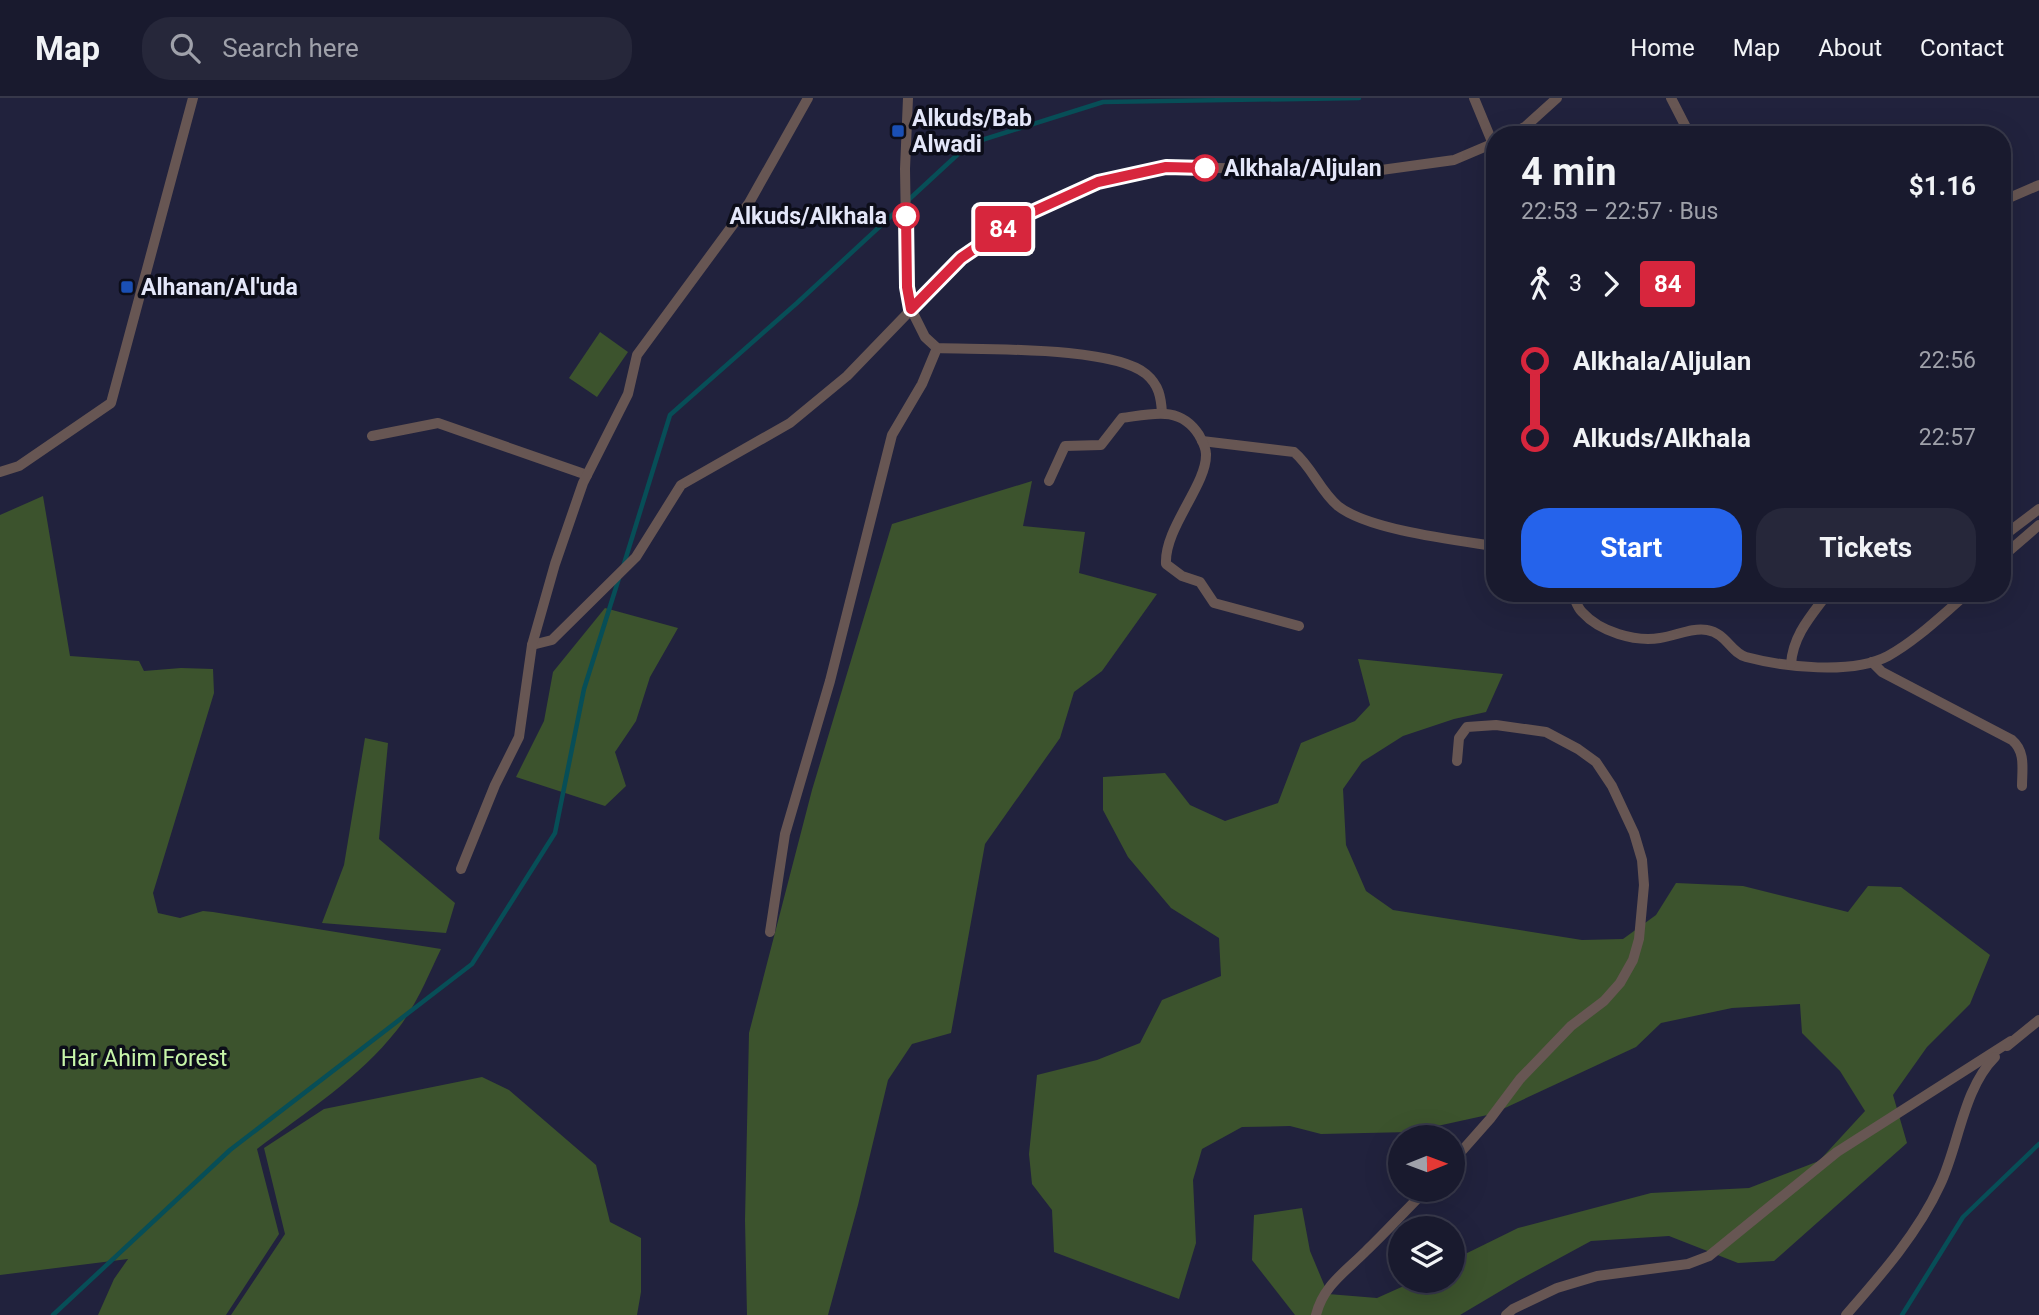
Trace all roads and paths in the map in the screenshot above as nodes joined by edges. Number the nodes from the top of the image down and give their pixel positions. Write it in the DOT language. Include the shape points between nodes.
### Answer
graph roads {
  1 [pos="193,98"];
  2 [pos="808,98"];
  3 [pos="908,98"];
  4 [pos="1474,98"];
  5 [pos="1557,98"];
  6 [pos="1671,98"];
  7 [pos="1486,126"];
  8 [pos="1524,126"];
  9 [pos="1685,126"];
  10 [pos="1486,147"];
  11 [pos="2039,185"];
  12 [pos="2011,197"];
  13 [pos="911,309"];
  14 [pos="937,348"];
  15 [pos="1162,413"];
  16 [pos="372,436"];
  17 [pos="1202,441"];
  18 [pos="0,472"];
  19 [pos="587,475"];
  20 [pos="1049,481"];
  21 [pos="2039,509"];
  22 [pos="2039,525"];
  23 [pos="2011,530"];
  24 [pos="1486,545"];
  25 [pos="2011,549"];
  26 [pos="1576,602"];
  27 [pos="1822,602"];
  28 [pos="1957,602"];
  29 [pos="1299,626"];
  30 [pos="532,645"];
  31 [pos="1872,662"];
  32 [pos="1791,664"];
  33 [pos="1457,761"];
  34 [pos="2022,786"];
  35 [pos="461,869"];
  36 [pos="770,932"];
  37 [pos="2039,1020"];
  38 [pos="2011,1041"];
  39 [pos="1465,1147"];
  40 [pos="1414,1202"];
  41 [pos="1315,1315"];
  42 [pos="1506,1315"];
  43 [pos="1846,1315"];
  1 -- 18 [label="street" via="111,403 19,466"];
  2 -- 19 [label="street" via="749,203 637,355 628,394"];
  3 -- 13 [label="street" via="906,248"];
  4 -- 7 [label="street"];
  5 -- 8 [label="street"];
  6 -- 9 [label="street"];
  10 -- 13 [label="street" via="1454,160 1374,171 1166,167 1098,182 1021,217 961,258"];
  11 -- 12 [label="street"];
  13 -- 14 [label="street" via="925,337"];
  13 -- 30 [label="street" via="846,376 790,424 681,485 636,557 552,640"];
  14 -- 15 [label="street" via="1076,354 1115,361 1145,374 1161,393"];
  14 -- 36 [label="street" via="892,435 830,681 785,834"];
  15 -- 17 [label="street" via="1182,417"];
  15 -- 20 [label="street" via="1122,418 1101,445 1065,446"];
  16 -- 19 [label="street" via="438,423"];
  17 -- 24 [label="street" via="1294,452 1340,508 1408,532"];
  17 -- 29 [label="street" via="1206,451 1203,470 1181,514 1166,564 1200,582 1214,603"];
  19 -- 30 [label="street"];
  21 -- 23 [label="street"];
  22 -- 25 [label="street"];
  26 -- 32 [label="street" via="1594,623 1630,638 1647,640 1709,630 1741,655"];
  27 -- 32 [label="street" via="1798,635"];
  28 -- 31 [label="street" via="1889,655"];
  30 -- 35 [label="street" via="519,737"];
  31 -- 32 [label="street" via="1836,667"];
  31 -- 34 [label="street" via="1882,672 2012,740 2022,753"];
  33 -- 39 [label="street" via="1459,738 1466,727 1522,727 1546,732 1578,749 1595,762 1612,786 1634,833 1644,885 1639,939 1620,984 1520,1079"];
  37 -- 38 [label="street"];
  38 -- 42 [label="street" via="1837,1153 1709,1256 1688,1264 1597,1276"];
  38 -- 43 [label="street" via="1986,1066 1941,1184 1911,1235"];
  40 -- 41 [label="street" via="1338,1276"];
}
